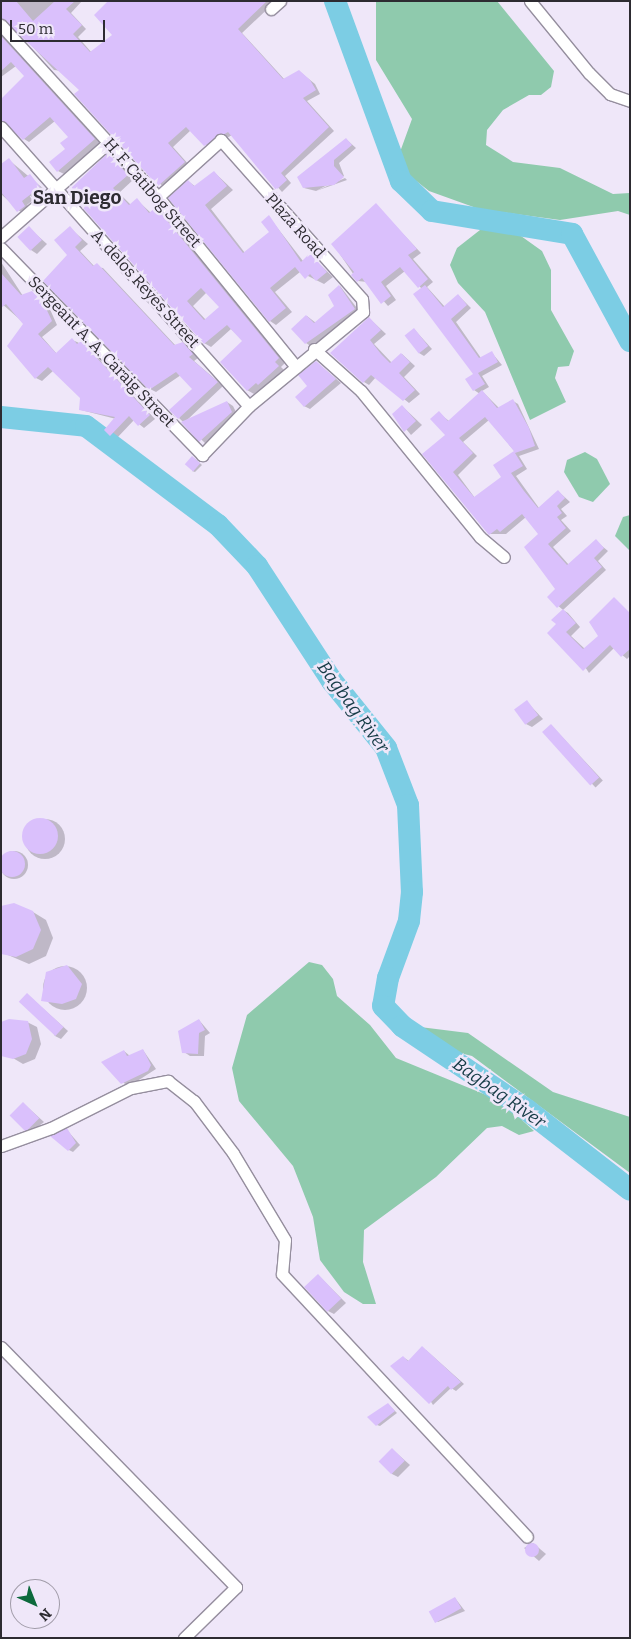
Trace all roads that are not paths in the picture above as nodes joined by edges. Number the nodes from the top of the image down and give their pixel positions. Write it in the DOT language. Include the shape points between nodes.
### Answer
graph roads {
  1 [pos="530,1"];
  2 [pos="1,25"];
  3 [pos="630,101"];
  4 [pos="1,127"];
  5 [pos="109,142"];
  6 [pos="53,187"];
  7 [pos="158,197"];
  8 [pos="1,237"];
  9 [pos="1,248"];
  10 [pos="314,349"];
  11 [pos="296,367"];
  12 [pos="249,406"];
  13 [pos="202,455"];
  14 [pos="504,556"];
  15 [pos="1,1146"];
  16 [pos="1,1347"];
  17 [pos="527,1537"];
  18 [pos="184,1638"];
  1 -- 3 [label="street" via="589,73 610,94"];
  2 -- 5 [label="street, H. F. Catibog Street"];
  4 -- 6 [label="street, A. delos Reyes Street"];
  5 -- 6 [label="street"];
  5 -- 7 [label="street, H. F. Catibog Street"];
  6 -- 8 [label="street"];
  6 -- 12 [label="street, A. delos Reyes Street"];
  7 -- 10 [label="street, Plaza Road" via="221,140 362,299 363,312"];
  7 -- 11 [label="street, H. F. Catibog Street"];
  9 -- 13 [label="street, Sergeant A. A. Caraig Street"];
  10 -- 11 [label="street, Plaza Road"];
  10 -- 14 [label="street" via="361,392 480,537"];
  11 -- 12 [label="street, Plaza Road"];
  12 -- 13 [label="street, Plaza Road"];
  15 -- 17 [label="street" via="51,1128 130,1088 168,1080 194,1101 233,1153 285,1240 282,1274"];
  16 -- 18 [label="street" via="236,1587"];
}
